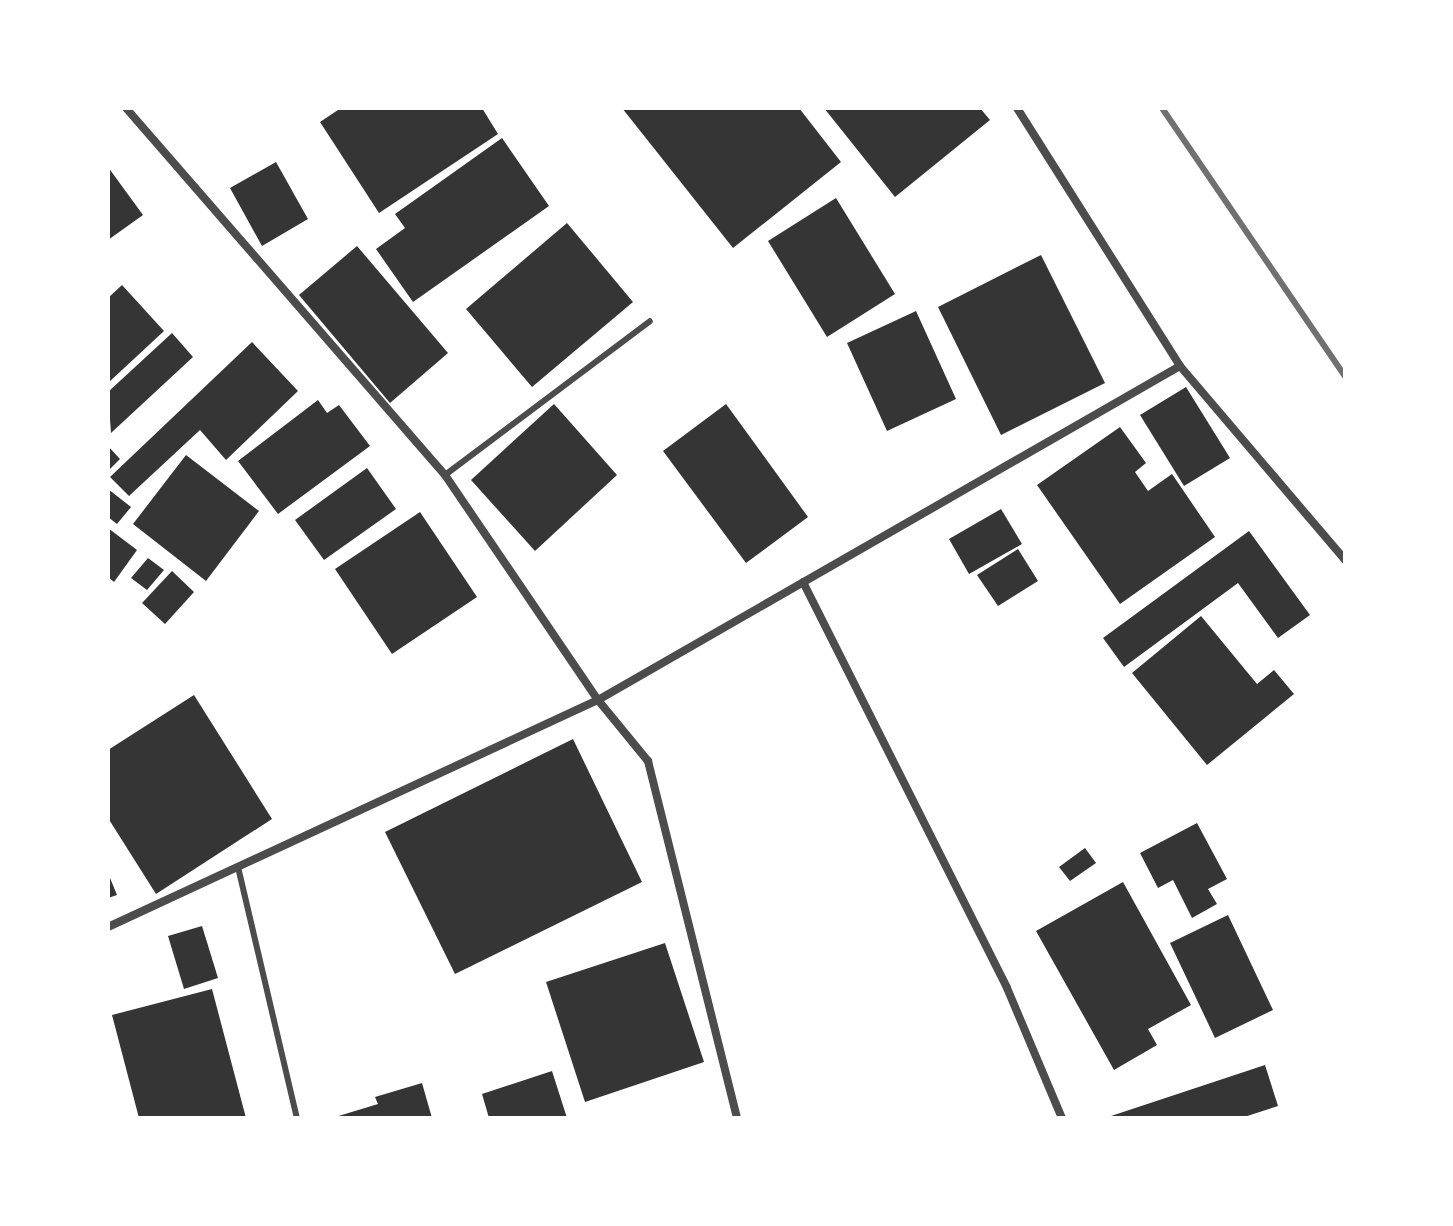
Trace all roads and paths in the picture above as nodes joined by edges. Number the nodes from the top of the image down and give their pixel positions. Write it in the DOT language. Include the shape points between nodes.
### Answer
graph roads {
  1 [pos="126,108"];
  2 [pos="1017,108"];
  3 [pos="650,321"];
  4 [pos="1180,366"];
  5 [pos="445,475"];
  6 [pos="1345,560"];
  7 [pos="803,582"];
  8 [pos="598,700"];
  9 [pos="238,867"];
  10 [pos="108,927"];
  11 [pos="297,1118"];
  12 [pos="737,1118"];
  13 [pos="1062,1118"];
  1 -- 5 [label="street"];
  2 -- 4 [label="street"];
  3 -- 5 [label="lane"];
  4 -- 6 [label="street"];
  4 -- 7 [label="street"];
  5 -- 8 [label="street"];
  7 -- 8 [label="street"];
  7 -- 13 [label="street" via="1007,988"];
  8 -- 9 [label="street"];
  8 -- 12 [label="street" via="648,761"];
  9 -- 10 [label="street"];
  9 -- 11 [label="lane"];
}
